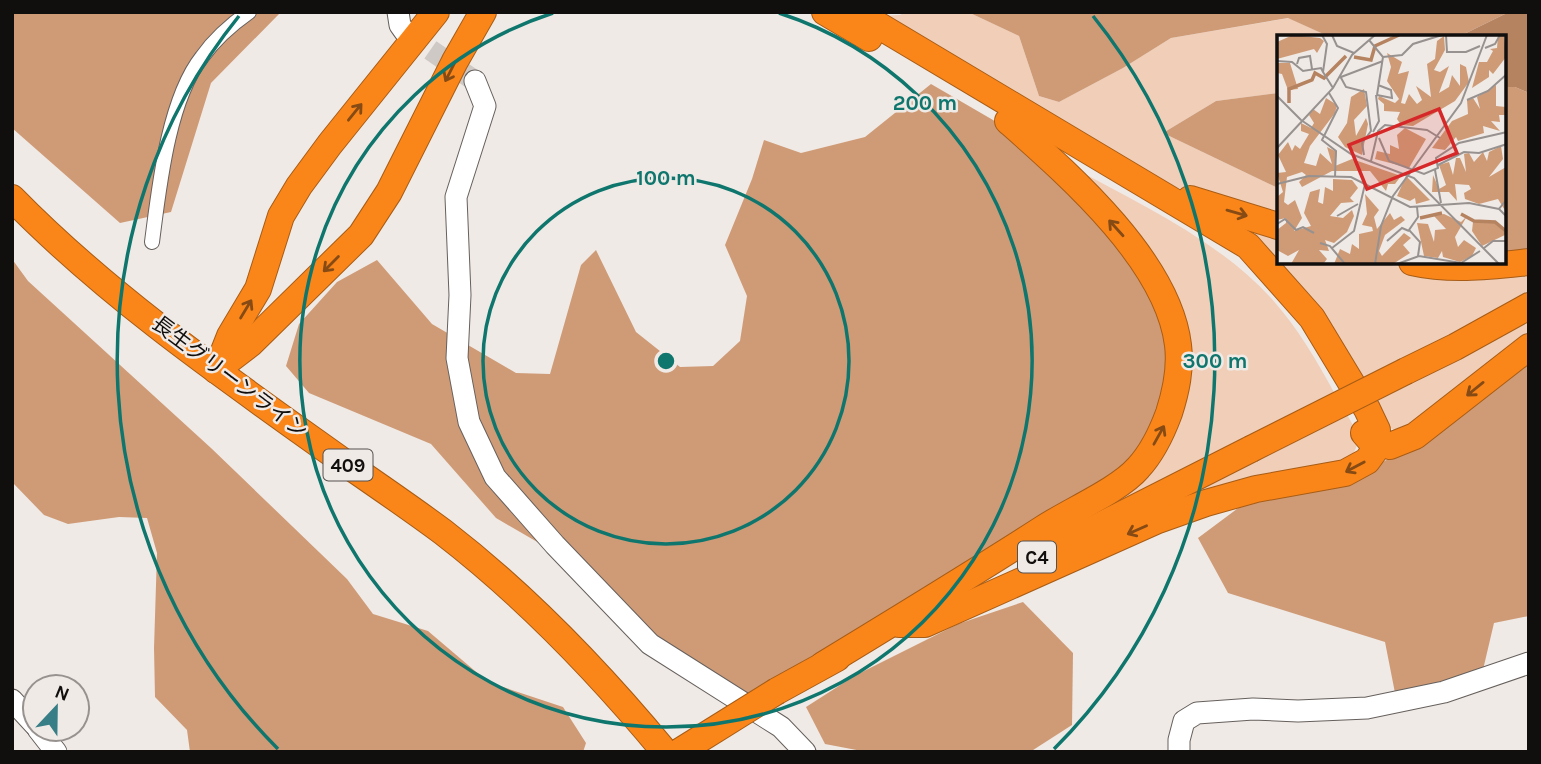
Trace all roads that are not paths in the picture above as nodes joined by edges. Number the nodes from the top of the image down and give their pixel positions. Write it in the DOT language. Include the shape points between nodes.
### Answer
graph roads {
  1 [pos="249,12"];
  2 [pos="436,12"];
  3 [pos="483,12"];
  4 [pos="825,12"];
  5 [pos="856,12"];
  6 [pos="475,81"];
  7 [pos="1008,121"];
  8 [pos="1149,185"];
  9 [pos="12,198"];
  10 [pos="1277,225"];
  11 [pos="152,242"];
  12 [pos="1529,262"];
  13 [pos="1420,264"];
  14 [pos="1529,306"];
  15 [pos="1529,347"];
  16 [pos="216,370"];
  17 [pos="1376,441"];
  18 [pos="899,624"];
  19 [pos="1529,663"];
  20 [pos="823,665"];
  21 [pos="665,752"];
  22 [pos="679,752"];
  23 [pos="805,752"];
  24 [pos="1179,752"];
  1 -- 11 [label="street" via="201,57 186,83 173,125"];
  16 -- 2 [label="highway, one-way" via="258,289 281,216 299,186"];
  3 -- 16 [label="highway, one-way" via="389,192 361,235 250,344"];
  4 -- 7 [label="highway"];
  5 -- 8 [label="highway"];
  6 -- 23 [label="street" via="485,106 456,197 457,358 469,422 495,477 650,644 781,727"];
  7 -- 17 [label="highway" via="1233,252 1305,329 1361,430"];
  20 -- 7 [label="highway, one-way" via="1137,470 1162,431 1177,390 1178,345 1164,296 1118,230 1067,173"];
  8 -- 10 [label="highway, one-way"];
  8 -- 17 [label="highway" via="1248,246 1266,266 1312,318 1367,409 1377,430"];
  9 -- 16 [label="highway, 長生グリーンライン / 409" via="56,242"];
  12 -- 13 [label="highway" via="1476,267"];
  14 -- 18 [label="highway, C4, bridge"];
  15 -- 17 [label="highway, one-way" via="1415,436 1390,446"];
  16 -- 21 [label="highway, 長生グリーンライン / 409" via="481,565 575,649"];
  17 -- 18 [label="highway, one-way" via="1367,461 1345,473 1206,503 925,624"];
  18 -- 20 [label="highway, C4"];
  19 -- 24 [label="street" via="1444,692 1367,708 1197,712 1184,721"];
  20 -- 22 [label="highway, C4, bridge"];
}
